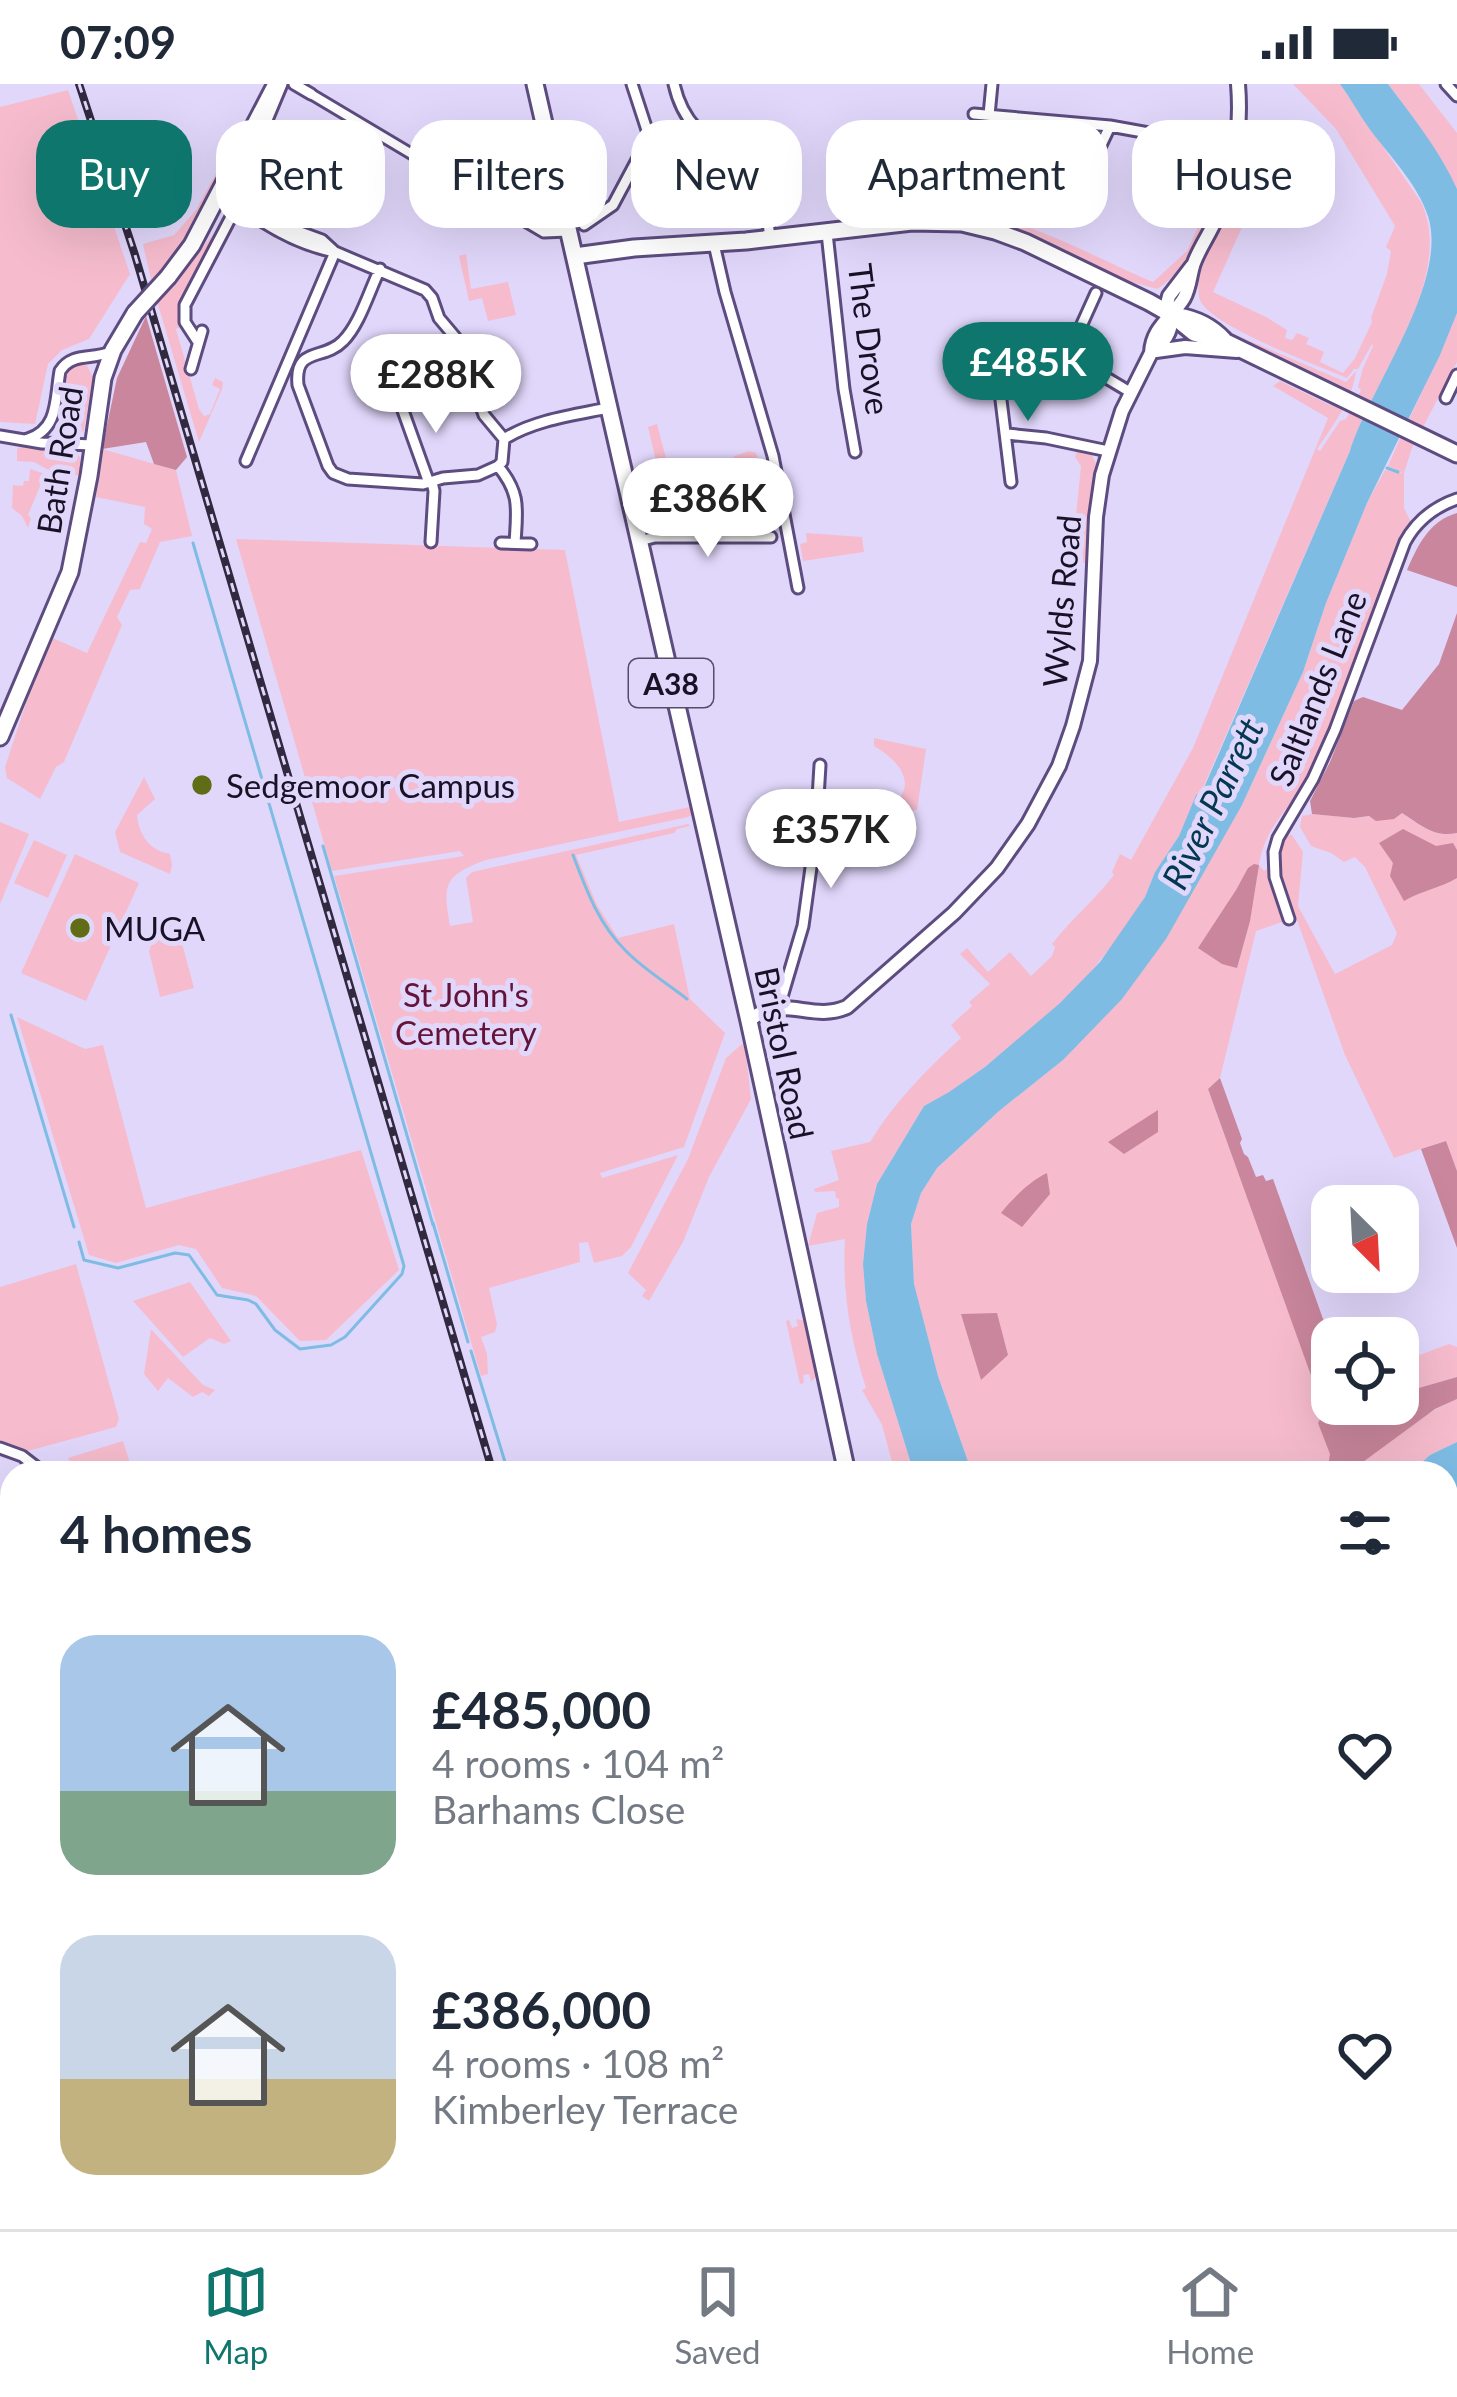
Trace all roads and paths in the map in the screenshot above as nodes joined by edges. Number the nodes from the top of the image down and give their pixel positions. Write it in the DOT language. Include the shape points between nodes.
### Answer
graph roads {
  1 [pos="279,84"];
  2 [pos="294,84"];
  3 [pos="535,84"];
  4 [pos="632,84"];
  5 [pos="674,84"];
  6 [pos="992,84"];
  7 [pos="1238,84"];
  8 [pos="1446,84"];
  9 [pos="311,94"];
  10 [pos="1457,96"];
  11 [pos="974,114"];
  12 [pos="989,115"];
  13 [pos="265,120"];
  14 [pos="545,120"];
  15 [pos="643,120"];
  16 [pos="689,120"];
  17 [pos="1240,120"];
  18 [pos="1110,126"];
  19 [pos="1108,130"];
  20 [pos="1132,130"];
  21 [pos="409,152"];
  22 [pos="631,171"];
  23 [pos="607,208"];
  24 [pos="224,228"];
  25 [pos="292,228"];
  26 [pos="572,228"];
  27 [pos="768,228"];
  28 [pos="1211,228"];
  29 [pos="827,232"];
  30 [pos="770,239"];
  31 [pos="714,244"];
  32 [pos="335,252"];
  33 [pos="574,256"];
  34 [pos="380,269"];
  35 [pos="1096,293"];
  36 [pos="1172,315"];
  37 [pos="113,350"];
  38 [pos="995,351"];
  39 [pos="1244,351"];
  40 [pos="1151,352"];
  41 [pos="83,357"];
  42 [pos="191,369"];
  43 [pos="1012,370"];
  44 [pos="999,372"];
  45 [pos="1457,375"];
  46 [pos="103,378"];
  47 [pos="1130,392"];
  48 [pos="1446,398"];
  49 [pos="401,405"];
  50 [pos="608,408"];
  51 [pos="52,423"];
  52 [pos="1006,434"];
  53 [pos="0,436"];
  54 [pos="28,439"];
  55 [pos="504,440"];
  56 [pos="73,443"];
  57 [pos="93,445"];
  58 [pos="1108,451"];
  59 [pos="855,452"];
  60 [pos="1457,454"];
  61 [pos="246,461"];
  62 [pos="498,466"];
  63 [pos="430,482"];
  64 [pos="1011,482"];
  65 [pos="1457,499"];
  66 [pos="417,520"];
  67 [pos="432,520"];
  68 [pos="771,537"];
  69 [pos="638,541"];
  70 [pos="431,542"];
  71 [pos="501,543"];
  72 [pos="515,543"];
  73 [pos="530,544"];
  74 [pos="799,588"];
  75 [pos="0,737"];
  76 [pos="820,765"];
  77 [pos="1289,919"];
  78 [pos="779,1006"];
  79 [pos="749,1021"];
  80 [pos="0,1448"];
  81 [pos="28,1461"];
  82 [pos="844,1461"];
  1 -- 13 [label="street"];
  1 -- 37 [label="main road, Bath Road, bridge" via="195,241"];
  2 -- 9 [label="street"];
  3 -- 14 [label="main road, Bristol Road / A38"];
  4 -- 15 [label="street"];
  5 -- 16 [label="street"];
  6 -- 12 [label="street"];
  7 -- 17 [label="street, Wylds Road"];
  8 -- 10 [label="street"];
  9 -- 21 [label="street"];
  11 -- 12 [label="street"];
  12 -- 18 [label="street"];
  18 -- 19 [label="street"];
  18 -- 20 [label="street"];
  22 -- 23 [label="street"];
  24 -- 42 [label="street" via="185,305 185,322 200,336"];
  25 -- 32 [label="street"];
  26 -- 33 [label="main road, Bristol Road / A38"];
  27 -- 30 [label="street"];
  28 -- 36 [label="street, Wylds Road"];
  29 -- 30 [label="main road, The Drove"];
  29 -- 36 [label="main road, The Drove" via="924,221 981,227"];
  29 -- 59 [label="street, The Drove"];
  30 -- 31 [label="main road, The Drove"];
  31 -- 33 [label="main road, The Drove"];
  31 -- 74 [label="street" via="773,456"];
  32 -- 34 [label="street"];
  32 -- 61 [label="street"];
  33 -- 50 [label="main road, Bristol Road / A38"];
  34 -- 55 [label="street" via="430,294 484,415"];
  34 -- 63 [label="street" via="350,332 300,364 298,385 333,473"];
  35 -- 47 [label="street" via="1068,355"];
  36 -- 39 [label="main road, The Drove"];
  36 -- 40 [label="street, Wylds Road"];
  37 -- 41 [label="street"];
  37 -- 46 [label="main road, Bath Road"];
  38 -- 44 [label="street"];
  39 -- 40 [label="street"];
  39 -- 60 [label="main road, The Drove"];
  40 -- 47 [label="street, Wylds Road"];
  41 -- 46 [label="street"];
  41 -- 51 [label="street" via="60,371"];
  43 -- 44 [label="street"];
  44 -- 52 [label="street"];
  45 -- 48 [label="street"];
  46 -- 57 [label="main road, Bath Road"];
  47 -- 58 [label="street, Wylds Road"];
  49 -- 63 [label="street"];
  50 -- 55 [label="street"];
  50 -- 69 [label="main road, Bristol Road / A38"];
  51 -- 54 [label="street"];
  51 -- 56 [label="street"];
  52 -- 58 [label="street"];
  52 -- 64 [label="street"];
  53 -- 54 [label="street"];
  54 -- 56 [label="street"];
  55 -- 62 [label="street"];
  56 -- 57 [label="street"];
  57 -- 75 [label="main road, Bath Road" via="70,572"];
  58 -- 78 [label="street, Wylds Road" via="1096,517 1090,661 1069,741 1034,813 986,880 847,1007 832,1013"];
  62 -- 63 [label="street"];
  62 -- 72 [label="street" via="515,491"];
  63 -- 67 [label="street"];
  65 -- 77 [label="street, Saltlands Lane" via="1427,514 1405,542 1335,730 1278,838 1275,878"];
  66 -- 67 [label="street"];
  67 -- 70 [label="street"];
  68 -- 69 [label="street"];
  69 -- 79 [label="main road, Bristol Road / A38"];
  71 -- 72 [label="street"];
  72 -- 73 [label="street"];
  76 -- 78 [label="street" via="803,926"];
  78 -- 79 [label="street"];
  79 -- 82 [label="main road, Bristol Road / A38"];
  80 -- 81 [label="street"];
}
